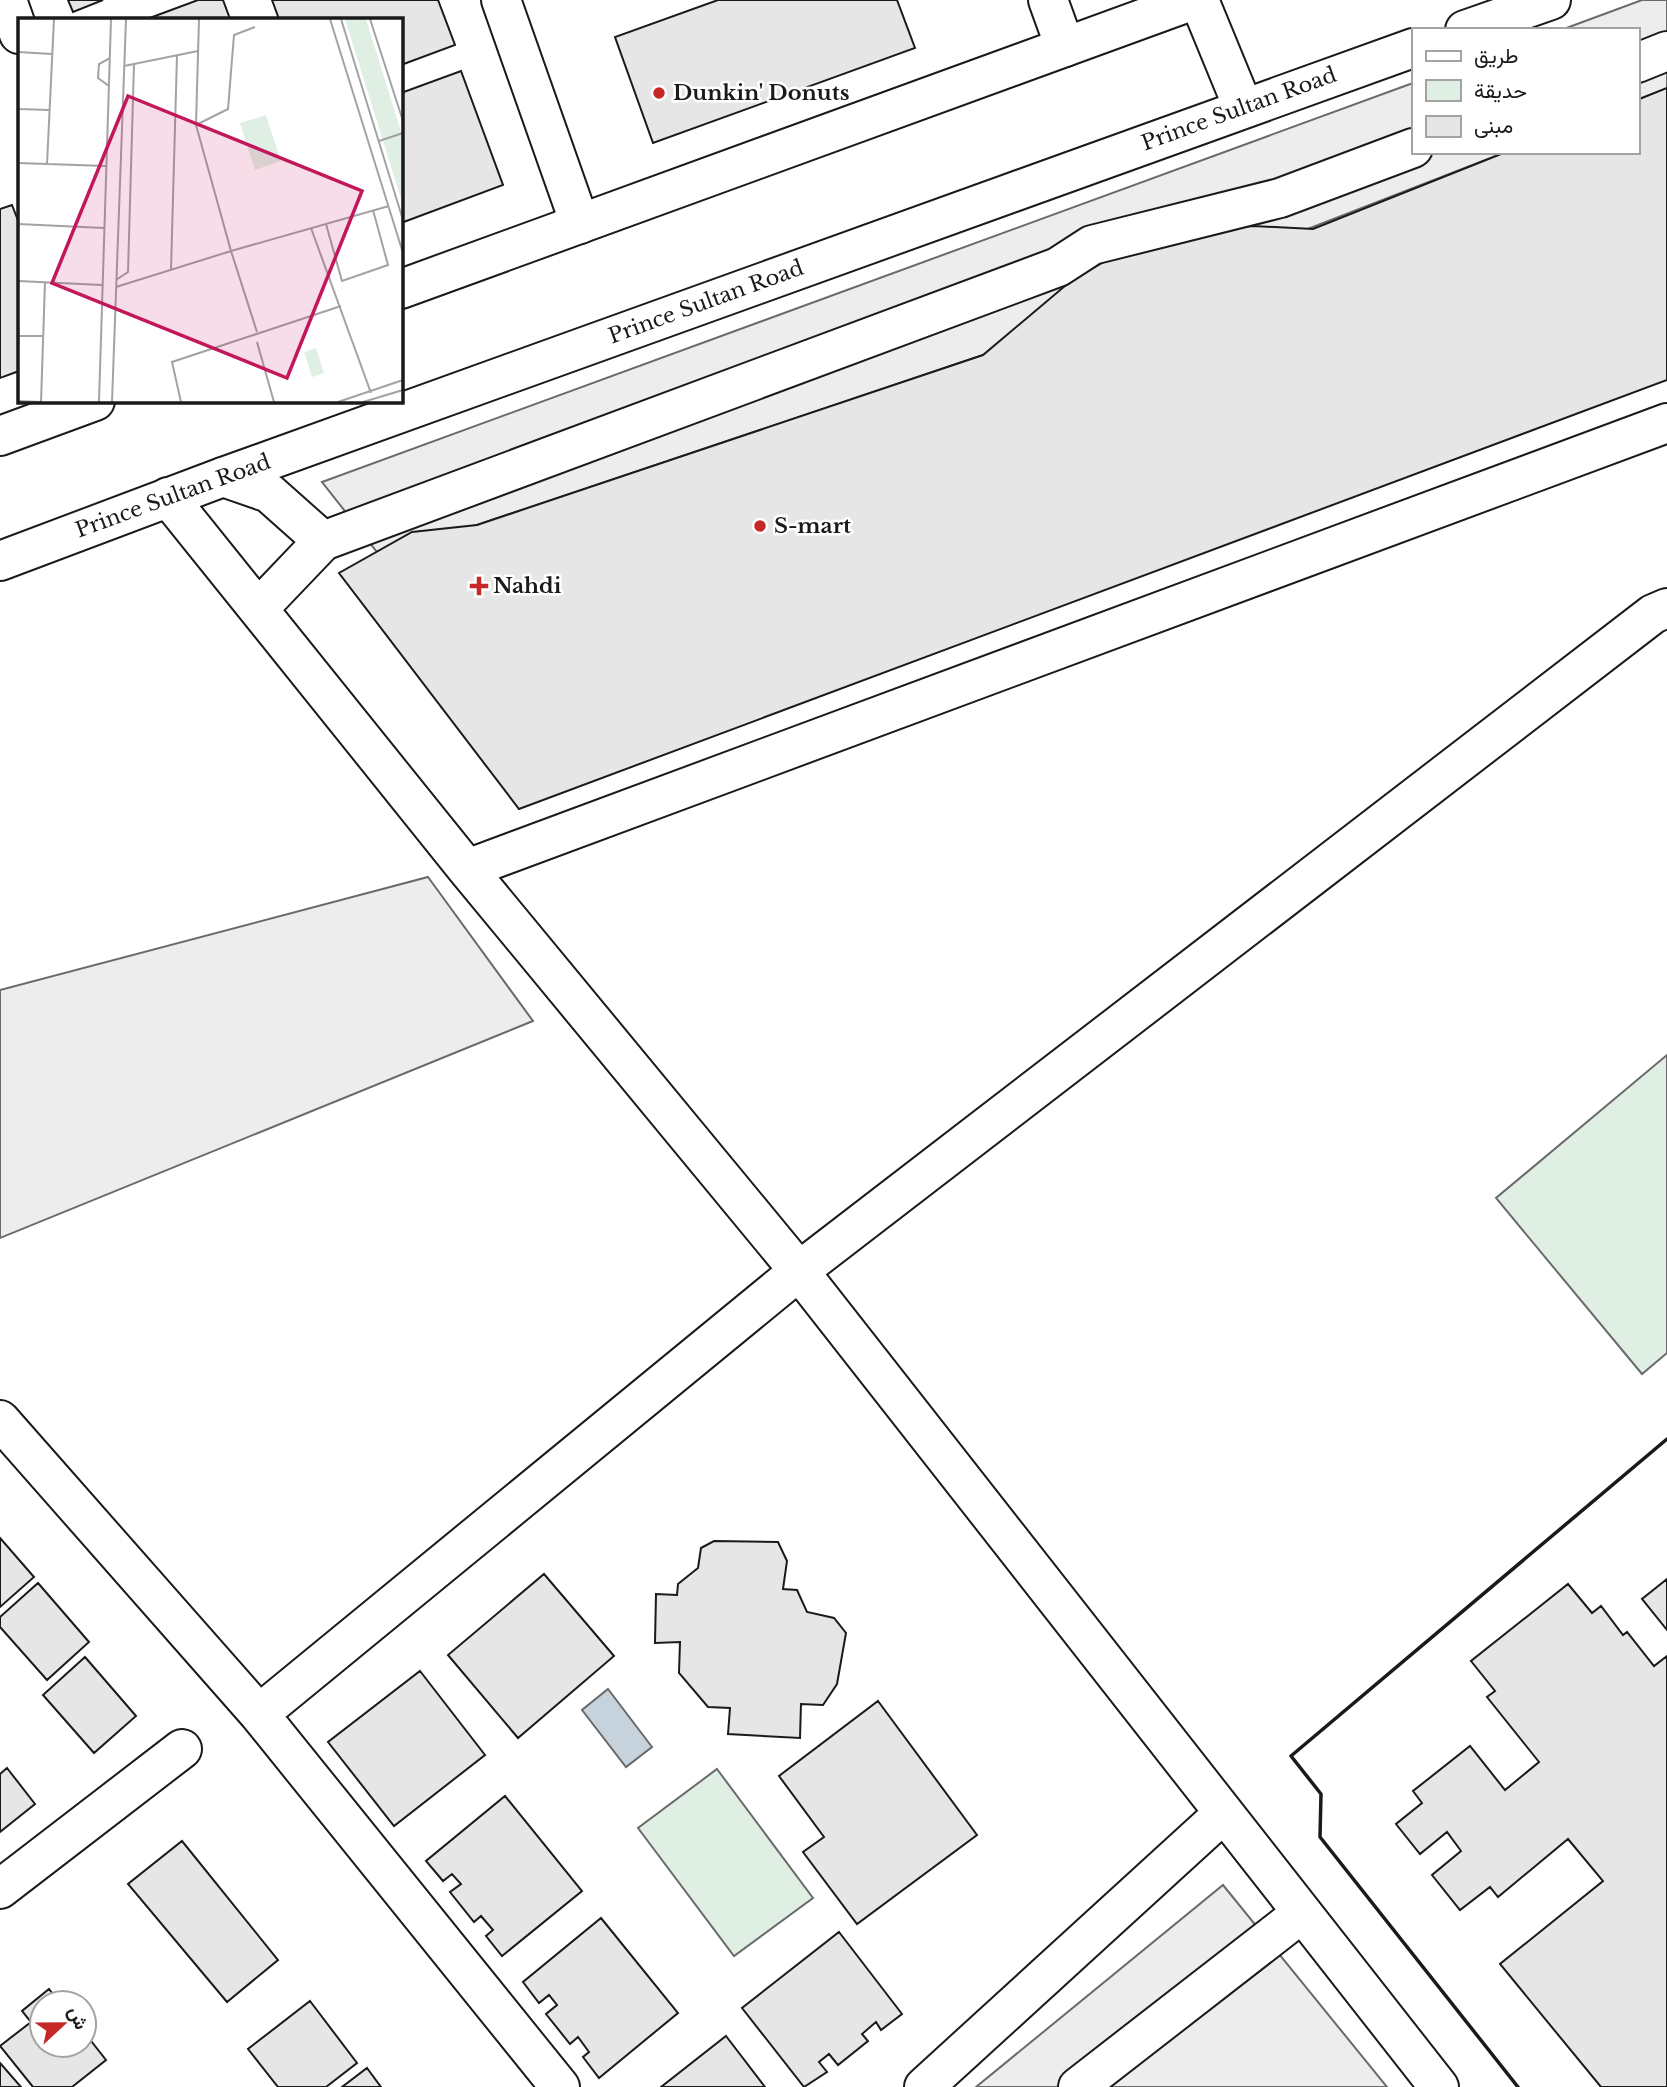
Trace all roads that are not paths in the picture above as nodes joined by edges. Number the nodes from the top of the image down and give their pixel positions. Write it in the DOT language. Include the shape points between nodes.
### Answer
graph roads {
  1 [pos="7,0"];
  2 [pos="501,0"];
  3 [pos="1048,0"];
  4 [pos="1194,0"];
  5 [pos="1199,0"];
  6 [pos="1551,0"];
  7 [pos="1471,28"];
  8 [pos="18,31"];
  9 [pos="1065,47"];
  10 [pos="1412,48"];
  11 [pos="1667,51"];
  12 [pos="1639,62"];
  13 [pos="1243,107"];
  14 [pos="1412,148"];
  15 [pos="580,224"];
  16 [pos="402,289"];
  17 [pos="92,402"];
  18 [pos="1667,423"];
  19 [pos="0,436"];
  20 [pos="223,477"];
  21 [pos="168,497"];
  22 [pos="323,541"];
  23 [pos="0,561"];
  24 [pos="258,609"];
  25 [pos="1662,616"];
  26 [pos="467,869"];
  27 [pos="799,1271"];
  28 [pos="0,1420"];
  29 [pos="259,1714"];
  30 [pos="182,1749"];
  31 [pos="1224,1813"];
  32 [pos="0,1889"];
  33 [pos="1302,1913"];
  34 [pos="560,2087"];
  35 [pos="924,2087"];
  36 [pos="1078,2087"];
  37 [pos="1439,2087"];
  1 -- 8 [label="street"];
  2 -- 15 [label="street"];
  3 -- 9 [label="street"];
  4 -- 9 [label="street"];
  5 -- 13 [label="street"];
  6 -- 7 [label="street"];
  9 -- 15 [label="street"];
  10 -- 13 [label="street, Prince Sultan Road"];
  11 -- 12 [label="street"];
  13 -- 20 [label="street, Prince Sultan Road"];
  14 -- 22 [label="street" via="1280,198 1092,245 1058,267"];
  15 -- 16 [label="street"];
  17 -- 19 [label="street"];
  18 -- 26 [label="street"];
  20 -- 21 [label="street, Prince Sultan Road"];
  20 -- 22 [label="street" via="269,493"];
  21 -- 23 [label="street, Prince Sultan Road"];
  21 -- 24 [label="street"];
  22 -- 24 [label="street"];
  24 -- 26 [label="street"];
  25 -- 27 [label="street"];
  26 -- 27 [label="street"];
  27 -- 29 [label="street"];
  27 -- 31 [label="street"];
  28 -- 29 [label="street"];
  29 -- 34 [label="street"];
  30 -- 32 [label="street"];
  31 -- 33 [label="street"];
  31 -- 35 [label="street"];
  33 -- 36 [label="street"];
  33 -- 37 [label="street"];
}
